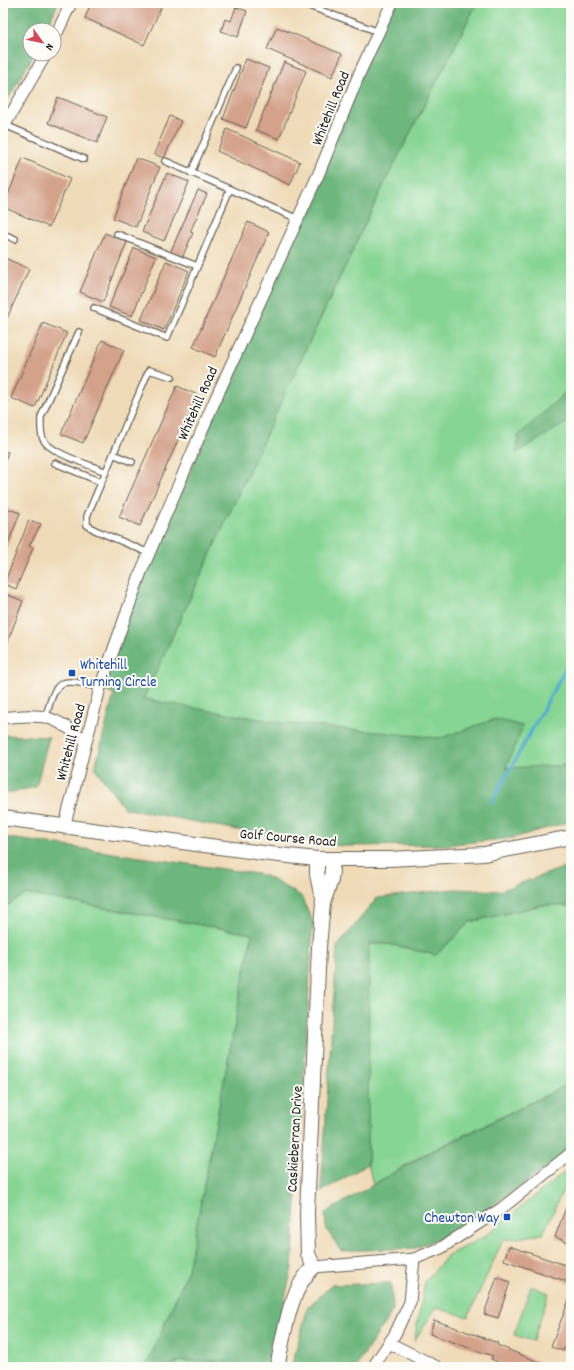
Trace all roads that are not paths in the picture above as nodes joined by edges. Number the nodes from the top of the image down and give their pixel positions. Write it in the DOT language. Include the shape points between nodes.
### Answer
graph roads {
  1 [pos="71,3"];
  2 [pos="301,3"];
  3 [pos="392,3"];
  4 [pos="62,22"];
  5 [pos="379,32"];
  6 [pos="41,62"];
  7 [pos="236,68"];
  8 [pos="4,126"];
  9 [pos="84,159"];
  10 [pos="165,161"];
  11 [pos="191,173"];
  12 [pos="230,190"];
  13 [pos="298,219"];
  14 [pos="3,234"];
  15 [pos="117,234"];
  16 [pos="15,239"];
  17 [pos="197,266"];
  18 [pos="94,308"];
  19 [pos="79,332"];
  20 [pos="172,377"];
  21 [pos="113,454"];
  22 [pos="132,462"];
  23 [pos="55,463"];
  24 [pos="106,472"];
  25 [pos="101,482"];
  26 [pos="149,553"];
  27 [pos="100,688"];
  28 [pos="46,716"];
  29 [pos="3,718"];
  30 [pos="85,740"];
  31 [pos="3,818"];
  32 [pos="64,828"];
  33 [pos="571,837"];
  34 [pos="317,859"];
  35 [pos="332,859"];
  36 [pos="323,903"];
  37 [pos="571,1153"];
  38 [pos="414,1259"];
  39 [pos="314,1266"];
  40 [pos="389,1343"];
  41 [pos="277,1367"];
  42 [pos="372,1367"];
  43 [pos="437,1367"];
  1 -- 4 [label="street"];
  2 -- 5 [label="lane"];
  3 -- 5 [label="street, Whitehill Road"];
  5 -- 13 [label="street, Whitehill Road"];
  6 -- 8 [label="street"];
  7 -- 11 [label="lane"];
  8 -- 9 [label="lane"];
  10 -- 11 [label="lane"];
  11 -- 12 [label="lane"];
  12 -- 13 [label="lane"];
  12 -- 17 [label="lane"];
  13 -- 26 [label="street, Whitehill Road"];
  14 -- 16 [label="lane"];
  15 -- 17 [label="lane"];
  17 -- 18 [label="lane" via="166,338"];
  19 -- 24 [label="lane" via="41,417 40,428 43,440 52,449"];
  20 -- 21 [label="lane" via="149,370"];
  21 -- 22 [label="lane"];
  21 -- 24 [label="lane"];
  23 -- 25 [label="lane"];
  24 -- 25 [label="lane"];
  25 -- 26 [label="lane" via="87,516 87,525"];
  26 -- 27 [label="street, Whitehill Road" via="108,660"];
  27 -- 28 [label="lane" via="67,681 61,684 52,694"];
  27 -- 30 [label="street, Whitehill Road"];
  28 -- 29 [label="street"];
  28 -- 30 [label="street"];
  30 -- 32 [label="street, Whitehill Road"];
  31 -- 32 [label="street, Golf Course Road"];
  32 -- 34 [label="street, Golf Course Road"];
  33 -- 35 [label="street, Golf Course Road" via="484,854"];
  34 -- 35 [label="street, Golf Course Road"];
  34 -- 36 [label="street, Caskieberran Drive" via="317,875"];
  35 -- 36 [label="street, Caskieberran Drive" via="331,880"];
  36 -- 39 [label="street, Caskieberran Drive" via="307,1213 308,1254"];
  37 -- 38 [label="street" via="502,1208 442,1248"];
  38 -- 39 [label="street"];
  38 -- 40 [label="street" via="410,1302"];
  39 -- 41 [label="street" via="295,1294"];
  40 -- 42 [label="street"];
  40 -- 43 [label="street"];
}
